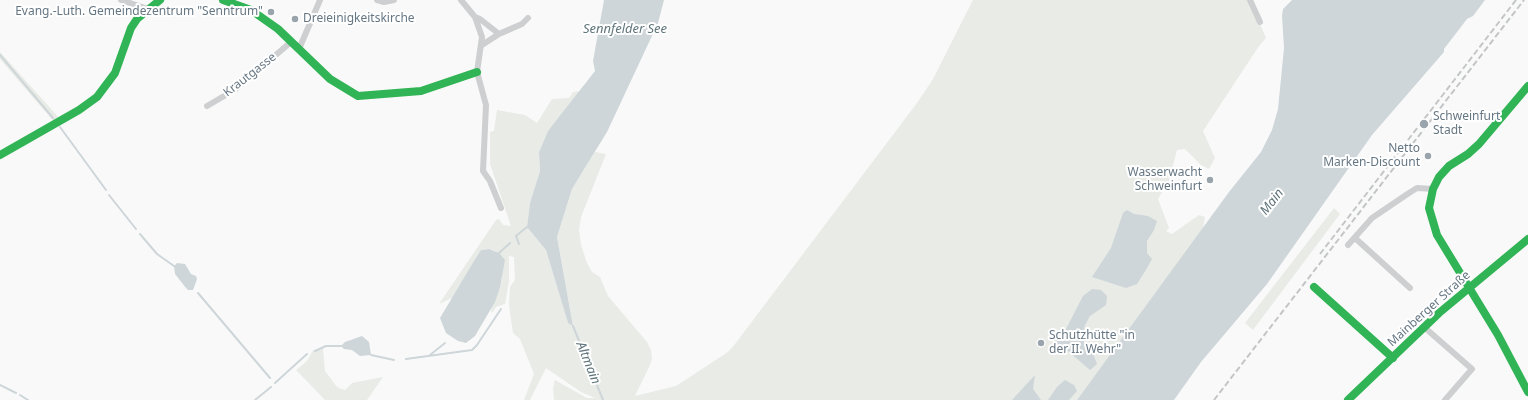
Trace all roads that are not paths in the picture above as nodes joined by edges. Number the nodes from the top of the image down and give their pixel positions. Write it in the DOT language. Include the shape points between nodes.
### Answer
graph roads {
  1 [pos="121,0"];
  2 [pos="160,0"];
  3 [pos="223,0"];
  4 [pos="320,0"];
  5 [pos="377,0"];
  6 [pos="394,0"];
  7 [pos="461,0"];
  8 [pos="1250,0"];
  9 [pos="240,2"];
  10 [pos="148,8"];
  11 [pos="475,17"];
  12 [pos="528,18"];
  13 [pos="1260,22"];
  14 [pos="498,34"];
  15 [pos="291,42"];
  16 [pos="482,45"];
  17 [pos="299,49"];
  18 [pos="477,72"];
  19 [pos="1528,86"];
  20 [pos="208,106"];
  21 [pos="0,155"];
  22 [pos="1433,189"];
  23 [pos="501,208"];
  24 [pos="1355,238"];
  25 [pos="1528,239"];
  26 [pos="1348,245"];
  27 [pos="1314,287"];
  28 [pos="1470,287"];
  29 [pos="1410,288"];
  30 [pos="1424,327"];
  31 [pos="1393,358"];
  32 [pos="1528,392"];
  33 [pos="1352,399"];
  34 [pos="1445,400"];
  1 -- 10 [label="street"];
  2 -- 10 [label="street"];
  3 -- 9 [label="street"];
  4 -- 17 [label="street"];
  5 -- 6 [label="street"];
  7 -- 11 [label="street"];
  8 -- 13 [label="street"];
  9 -- 15 [label="street" via="278,28"];
  10 -- 21 [label="street" via="131,28 116,73 97,97"];
  11 -- 14 [label="street"];
  11 -- 16 [label="street" via="481,31"];
  12 -- 14 [label="street" via="516,27"];
  14 -- 16 [label="street"];
  15 -- 17 [label="street"];
  15 -- 20 [label="street, Krautgasse" via="236,89"];
  16 -- 18 [label="street"];
  17 -- 18 [label="street" via="330,79 358,96 421,91"];
  18 -- 23 [label="street" via="486,105 483,170"];
  19 -- 22 [label="street" via="1479,144 1444,171"];
  22 -- 24 [label="street" via="1417,188 1409,193 1372,218"];
  22 -- 28 [label="street" via="1429,208 1434,229"];
  24 -- 26 [label="street"];
  24 -- 29 [label="street"];
  25 -- 28 [label="street, Mainberger Straße"];
  27 -- 31 [label="street"];
  28 -- 30 [label="street, Mainberger Straße"];
  28 -- 32 [label="street"];
  30 -- 31 [label="street, Mainberger Straße"];
  30 -- 34 [label="street" via="1472,369"];
  31 -- 33 [label="street, Mainberger Straße"];
}
